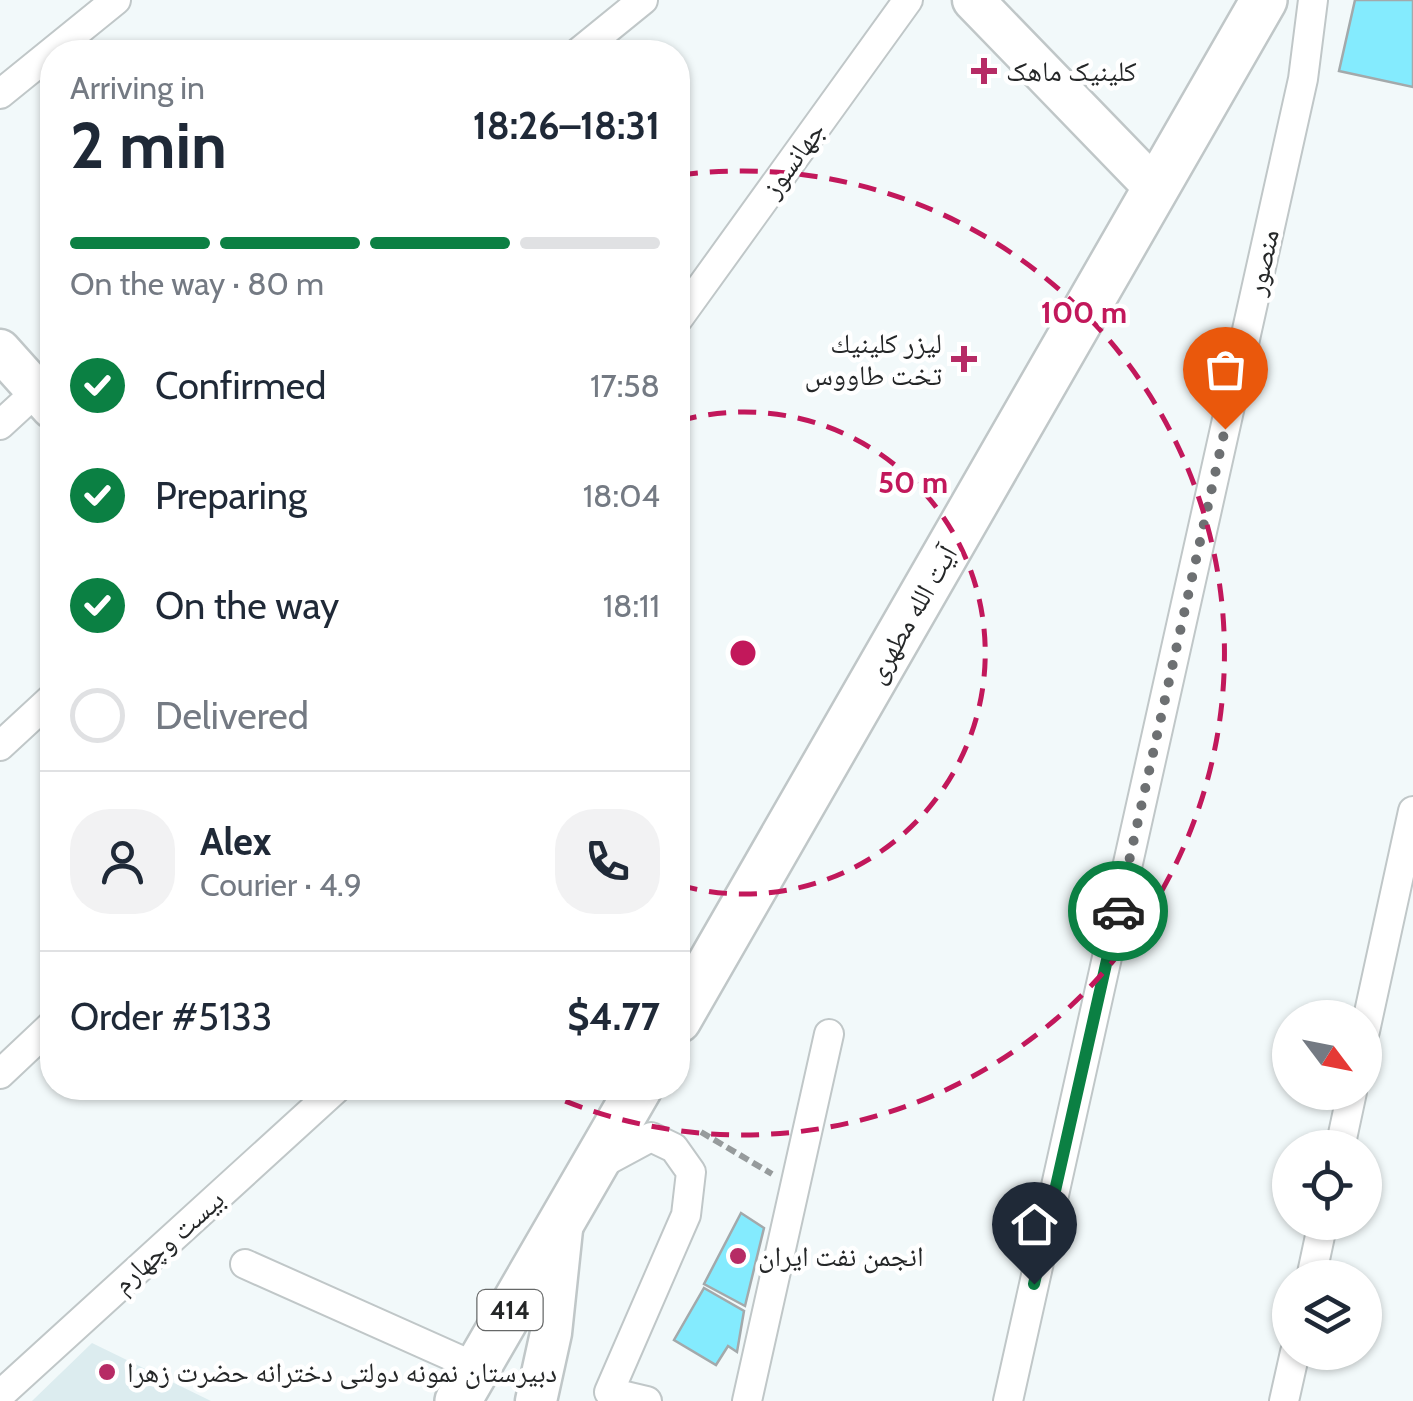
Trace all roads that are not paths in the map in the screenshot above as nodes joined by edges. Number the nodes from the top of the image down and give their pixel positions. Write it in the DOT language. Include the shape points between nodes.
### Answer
graph roads {
  1 [pos="116,0"];
  2 [pos="643,0"];
  3 [pos="908,0"];
  4 [pos="973,0"];
  5 [pos="1264,0"];
  6 [pos="1313,0"];
  7 [pos="67,40"];
  8 [pos="594,40"];
  9 [pos="40,62"];
  10 [pos="0,94"];
  11 [pos="1156,188"];
  12 [pos="690,302"];
  13 [pos="0,350"];
  14 [pos="40,394"];
  15 [pos="40,403"];
  16 [pos="0,425"];
  17 [pos="40,709"];
  18 [pos="0,746"];
  19 [pos="1413,812"];
  20 [pos="690,999"];
  21 [pos="1372,1000"];
  22 [pos="829,1034"];
  23 [pos="40,1036"];
  24 [pos="0,1074"];
  25 [pos="324,1100"];
  26 [pos="632,1100"];
  27 [pos="592,1170"];
  28 [pos="563,1220"];
  29 [pos="245,1264"];
  30 [pos="1291,1370"];
  31 [pos="468,1384"];
  32 [pos="0,1395"];
  33 [pos="536,1401"];
  34 [pos="647,1401"];
  35 [pos="747,1401"];
  36 [pos="1008,1401"];
  37 [pos="1284,1401"];
  1 -- 7 [label="street"];
  2 -- 8 [label="street"];
  3 -- 12 [label="street, جهانسوز"];
  4 -- 11 [label="street"];
  5 -- 11 [label="main road, آیت الله مطهری"];
  6 -- 36 [label="street, منصور" via="1303,79"];
  9 -- 10 [label="street"];
  11 -- 20 [label="main road, آیت الله مطهری"];
  13 -- 14 [label="street"];
  15 -- 16 [label="street"];
  17 -- 18 [label="street"];
  19 -- 21 [label="street"];
  22 -- 35 [label="street"];
  23 -- 24 [label="street"];
  25 -- 32 [label="street, بیست وچهارم"];
  26 -- 27 [label="main road, 414"];
  27 -- 28 [label="main road, 414"];
  27 -- 34 [label="street" via="651,1138 674,1148 691,1172 686,1215 609,1392"];
  28 -- 31 [label="main road, 414"];
  28 -- 33 [label="street"];
  29 -- 31 [label="street"];
  30 -- 37 [label="street"];
}
